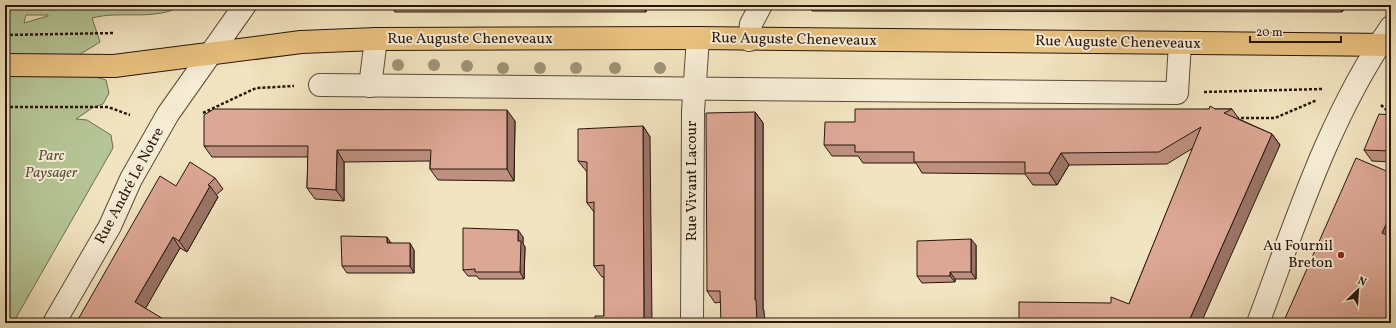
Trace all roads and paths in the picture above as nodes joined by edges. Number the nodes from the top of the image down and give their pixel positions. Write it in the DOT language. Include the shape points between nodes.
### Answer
graph roads {
  1 [pos="245,5"];
  2 [pos="761,5"];
  3 [pos="1391,27"];
  4 [pos="115,32"];
  5 [pos="5,35"];
  6 [pos="698,38"];
  7 [pos="376,39"];
  8 [pos="749,40"];
  9 [pos="1180,44"];
  10 [pos="1385,45"];
  11 [pos="210,53"];
  12 [pos="5,65"];
  13 [pos="320,85"];
  14 [pos="370,86"];
  15 [pos="694,89"];
  16 [pos="1353,89"];
  17 [pos="1177,93"];
  18 [pos="1381,105"];
  19 [pos="5,107"];
  20 [pos="202,114"];
  21 [pos="1391,114"];
  22 [pos="130,115"];
  23 [pos="54,323"];
  24 [pos="692,323"];
  25 [pos="1258,323"];
  1 -- 11 [label="street, Rue André Le Notre"];
  2 -- 8 [label="street" via="751,24"];
  3 -- 10 [label="street"];
  4 -- 5 [label="path"];
  6 -- 7 [label="main road, Rue Auguste Cheneveaux"];
  6 -- 8 [label="main road, Rue Auguste Cheneveaux"];
  6 -- 15 [label="street, Rue Vivant Lacour"];
  7 -- 11 [label="main road, Rue Auguste Cheneveaux" via="311,41"];
  7 -- 14 [label="street"];
  8 -- 9 [label="main road, Rue Auguste Cheneveaux"];
  9 -- 10 [label="main road, Rue Auguste Cheneveaux"];
  9 -- 17 [label="street"];
  10 -- 16 [label="street"];
  11 -- 12 [label="main road, Rue Auguste Cheneveaux" via="114,66"];
  11 -- 23 [label="street, Rue André Le Notre" via="157,132 131,179 110,226"];
  13 -- 14 [label="street"];
  13 -- 20 [label="path" via="256,88"];
  14 -- 15 [label="street"];
  15 -- 17 [label="street"];
  15 -- 24 [label="street, Rue Vivant Lacour"];
  16 -- 17 [label="path"];
  16 -- 25 [label="street" via="1309,184"];
  18 -- 21 [label="path"];
  19 -- 22 [label="path" via="108,107"];
}
